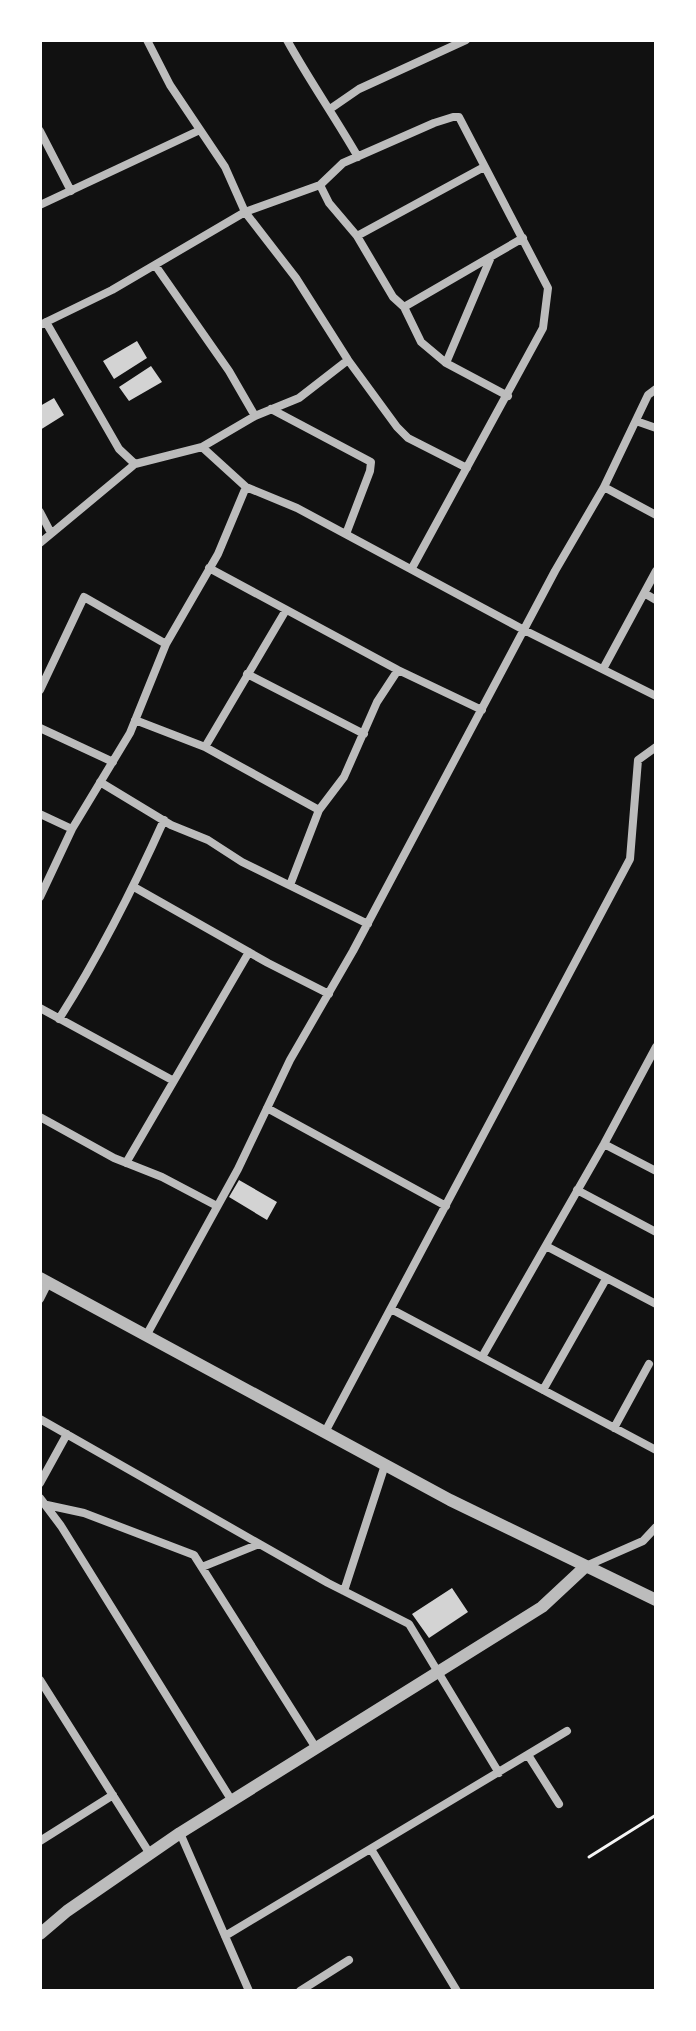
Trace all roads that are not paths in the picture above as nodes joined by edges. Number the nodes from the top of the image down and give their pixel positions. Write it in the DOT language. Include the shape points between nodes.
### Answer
graph roads {
  1 [pos="147,40"];
  2 [pos="287,40"];
  3 [pos="466,40"];
  4 [pos="330,109"];
  5 [pos="200,130"];
  6 [pos="40,131"];
  7 [pos="358,157"];
  8 [pos="484,167"];
  9 [pos="320,185"];
  10 [pos="71,191"];
  11 [pos="40,205"];
  12 [pos="245,212"];
  13 [pos="357,236"];
  14 [pos="523,238"];
  15 [pos="491,257"];
  16 [pos="155,265"];
  17 [pos="404,307"];
  18 [pos="43,324"];
  19 [pos="348,360"];
  20 [pos="446,363"];
  21 [pos="656,389"];
  22 [pos="508,396"];
  23 [pos="271,409"];
  24 [pos="255,416"];
  25 [pos="636,421"];
  26 [pos="656,428"];
  27 [pos="202,447"];
  28 [pos="135,464"];
  29 [pos="467,468"];
  30 [pos="246,487"];
  31 [pos="604,487"];
  32 [pos="40,512"];
  33 [pos="656,515"];
  34 [pos="51,533"];
  35 [pos="346,534"];
  36 [pos="40,543"];
  37 [pos="209,568"];
  38 [pos="412,568"];
  39 [pos="656,571"];
  40 [pos="644,593"];
  41 [pos="656,600"];
  42 [pos="286,610"];
  43 [pos="524,630"];
  44 [pos="166,644"];
  45 [pos="603,669"];
  46 [pos="398,670"];
  47 [pos="247,674"];
  48 [pos="40,690"];
  49 [pos="656,696"];
  50 [pos="482,710"];
  51 [pos="135,720"];
  52 [pos="40,728"];
  53 [pos="364,734"];
  54 [pos="205,747"];
  55 [pos="656,747"];
  56 [pos="113,762"];
  57 [pos="100,782"];
  58 [pos="319,810"];
  59 [pos="40,814"];
  60 [pos="164,820"];
  61 [pos="72,829"];
  62 [pos="290,885"];
  63 [pos="134,887"];
  64 [pos="40,897"];
  65 [pos="368,924"];
  66 [pos="249,952"];
  67 [pos="329,994"];
  68 [pos="40,1008"];
  69 [pos="59,1019"];
  70 [pos="656,1047"];
  71 [pos="172,1080"];
  72 [pos="267,1108"];
  73 [pos="40,1117"];
  74 [pos="604,1144"];
  75 [pos="126,1163"];
  76 [pos="656,1171"];
  77 [pos="577,1190"];
  78 [pos="217,1206"];
  79 [pos="446,1206"];
  80 [pos="656,1232"];
  81 [pos="546,1246"];
  82 [pos="606,1279"];
  83 [pos="44,1281"];
  84 [pos="40,1299"];
  85 [pos="656,1304"];
  86 [pos="391,1309"];
  87 [pos="146,1336"];
  88 [pos="482,1357"];
  89 [pos="649,1364"];
  90 [pos="543,1390"];
  91 [pos="40,1419"];
  92 [pos="614,1428"];
  93 [pos="325,1432"];
  94 [pos="67,1434"];
  95 [pos="656,1450"];
  96 [pos="385,1465"];
  97 [pos="40,1483"];
  98 [pos="43,1501"];
  99 [pos="656,1527"];
  100 [pos="259,1544"];
  101 [pos="586,1566"];
  102 [pos="202,1567"];
  103 [pos="344,1591"];
  104 [pos="656,1600"];
  105 [pos="438,1672"];
  106 [pos="41,1682"];
  107 [pos="567,1731"];
  108 [pos="316,1748"];
  109 [pos="528,1755"];
  110 [pos="499,1773"];
  111 [pos="113,1795"];
  112 [pos="232,1801"];
  113 [pos="559,1804"];
  114 [pos="180,1833"];
  115 [pos="40,1841"];
  116 [pos="371,1849"];
  117 [pos="150,1854"];
  118 [pos="40,1934"];
  119 [pos="225,1936"];
  120 [pos="349,1960"];
  121 [pos="249,1991"];
  122 [pos="300,1991"];
  123 [pos="457,1991"];
  1 -- 5 [label="street"];
  2 -- 4 [label="street"];
  3 -- 4 [label="street" via="359,89"];
  4 -- 7 [label="street"];
  5 -- 10 [label="street"];
  5 -- 12 [label="street" via="225,167"];
  6 -- 10 [label="street"];
  7 -- 8 [label="street" via="459,117"];
  7 -- 9 [label="street" via="343,163"];
  8 -- 13 [label="street"];
  8 -- 14 [label="street"];
  9 -- 12 [label="street"];
  9 -- 13 [label="street"];
  10 -- 11 [label="street"];
  12 -- 16 [label="street"];
  12 -- 19 [label="street" via="296,278"];
  13 -- 17 [label="street"];
  14 -- 15 [label="street"];
  14 -- 22 [label="street" via="548,288 543,328"];
  15 -- 17 [label="street"];
  15 -- 20 [label="street"];
  16 -- 18 [label="street"];
  16 -- 24 [label="street"];
  17 -- 20 [label="street" via="421,342"];
  18 -- 28 [label="street" via="119,449"];
  19 -- 23 [label="street" via="299,398"];
  19 -- 29 [label="street" via="408,438"];
  20 -- 22 [label="street"];
  21 -- 25 [label="street"];
  22 -- 29 [label="street"];
  23 -- 24 [label="street"];
  23 -- 35 [label="street" via="371,462"];
  24 -- 27 [label="street"];
  25 -- 26 [label="street"];
  25 -- 31 [label="street"];
  27 -- 28 [label="street"];
  27 -- 30 [label="street"];
  28 -- 34 [label="street"];
  29 -- 38 [label="street"];
  30 -- 35 [label="street"];
  30 -- 37 [label="street"];
  31 -- 33 [label="street"];
  31 -- 43 [label="street"];
  32 -- 34 [label="street"];
  34 -- 36 [label="street"];
  35 -- 38 [label="street"];
  37 -- 42 [label="street"];
  37 -- 44 [label="street"];
  38 -- 43 [label="street"];
  39 -- 40 [label="street"];
  40 -- 41 [label="street"];
  40 -- 45 [label="street"];
  42 -- 46 [label="street"];
  42 -- 47 [label="street"];
  43 -- 45 [label="street"];
  43 -- 50 [label="street"];
  44 -- 48 [label="street" via="84,597"];
  44 -- 51 [label="street"];
  45 -- 49 [label="street"];
  46 -- 50 [label="street"];
  46 -- 53 [label="street"];
  47 -- 53 [label="street"];
  47 -- 54 [label="street"];
  50 -- 65 [label="street"];
  51 -- 54 [label="street"];
  51 -- 56 [label="street"];
  52 -- 56 [label="street"];
  53 -- 58 [label="street" via="344,777"];
  54 -- 58 [label="street"];
  55 -- 79 [label="street" via="638,760 630,859"];
  56 -- 57 [label="street"];
  57 -- 60 [label="street"];
  57 -- 61 [label="street"];
  58 -- 62 [label="street"];
  59 -- 61 [label="street"];
  60 -- 62 [label="street"];
  60 -- 63 [label="street"];
  61 -- 64 [label="street"];
  62 -- 65 [label="street"];
  63 -- 66 [label="street"];
  63 -- 69 [label="street"];
  65 -- 67 [label="street"];
  66 -- 67 [label="street"];
  66 -- 71 [label="street"];
  67 -- 72 [label="street"];
  68 -- 69 [label="street"];
  69 -- 71 [label="street"];
  70 -- 74 [label="street"];
  71 -- 75 [label="street"];
  72 -- 78 [label="street"];
  72 -- 79 [label="street"];
  73 -- 75 [label="street"];
  74 -- 76 [label="street"];
  74 -- 77 [label="street"];
  75 -- 78 [label="street"];
  77 -- 80 [label="street"];
  77 -- 81 [label="street"];
  78 -- 87 [label="street"];
  79 -- 86 [label="street"];
  81 -- 82 [label="street"];
  81 -- 88 [label="street"];
  82 -- 85 [label="street"];
  82 -- 90 [label="street"];
  83 -- 84 [label="street"];
  83 -- 87 [label="street"];
  86 -- 88 [label="street"];
  86 -- 93 [label="street"];
  87 -- 93 [label="street"];
  88 -- 90 [label="street"];
  89 -- 92 [label="street"];
  90 -- 92 [label="street"];
  91 -- 94 [label="street"];
  92 -- 95 [label="street"];
  93 -- 96 [label="street"];
  94 -- 97 [label="street"];
  94 -- 100 [label="street"];
  96 -- 101 [label="street"];
  96 -- 103 [label="street"];
  98 -- 102 [label="street" via="194,1555"];
  98 -- 112 [label="street"];
  99 -- 101 [label="street" via="643,1541"];
  100 -- 102 [label="street"];
  100 -- 103 [label="street"];
  101 -- 104 [label="street"];
  101 -- 105 [label="street" via="542,1607"];
  102 -- 108 [label="street"];
  103 -- 105 [label="street" via="409,1624"];
  105 -- 108 [label="street"];
  105 -- 110 [label="street"];
  106 -- 111 [label="street"];
  107 -- 109 [label="street"];
  108 -- 112 [label="street"];
  109 -- 110 [label="street"];
  109 -- 113 [label="street"];
  110 -- 116 [label="street"];
  111 -- 115 [label="street"];
  111 -- 117 [label="street"];
  112 -- 114 [label="street"];
  114 -- 117 [label="street"];
  114 -- 119 [label="street"];
  116 -- 119 [label="street"];
  116 -- 123 [label="street"];
  117 -- 118 [label="street"];
  119 -- 121 [label="street"];
  120 -- 122 [label="street"];
}
